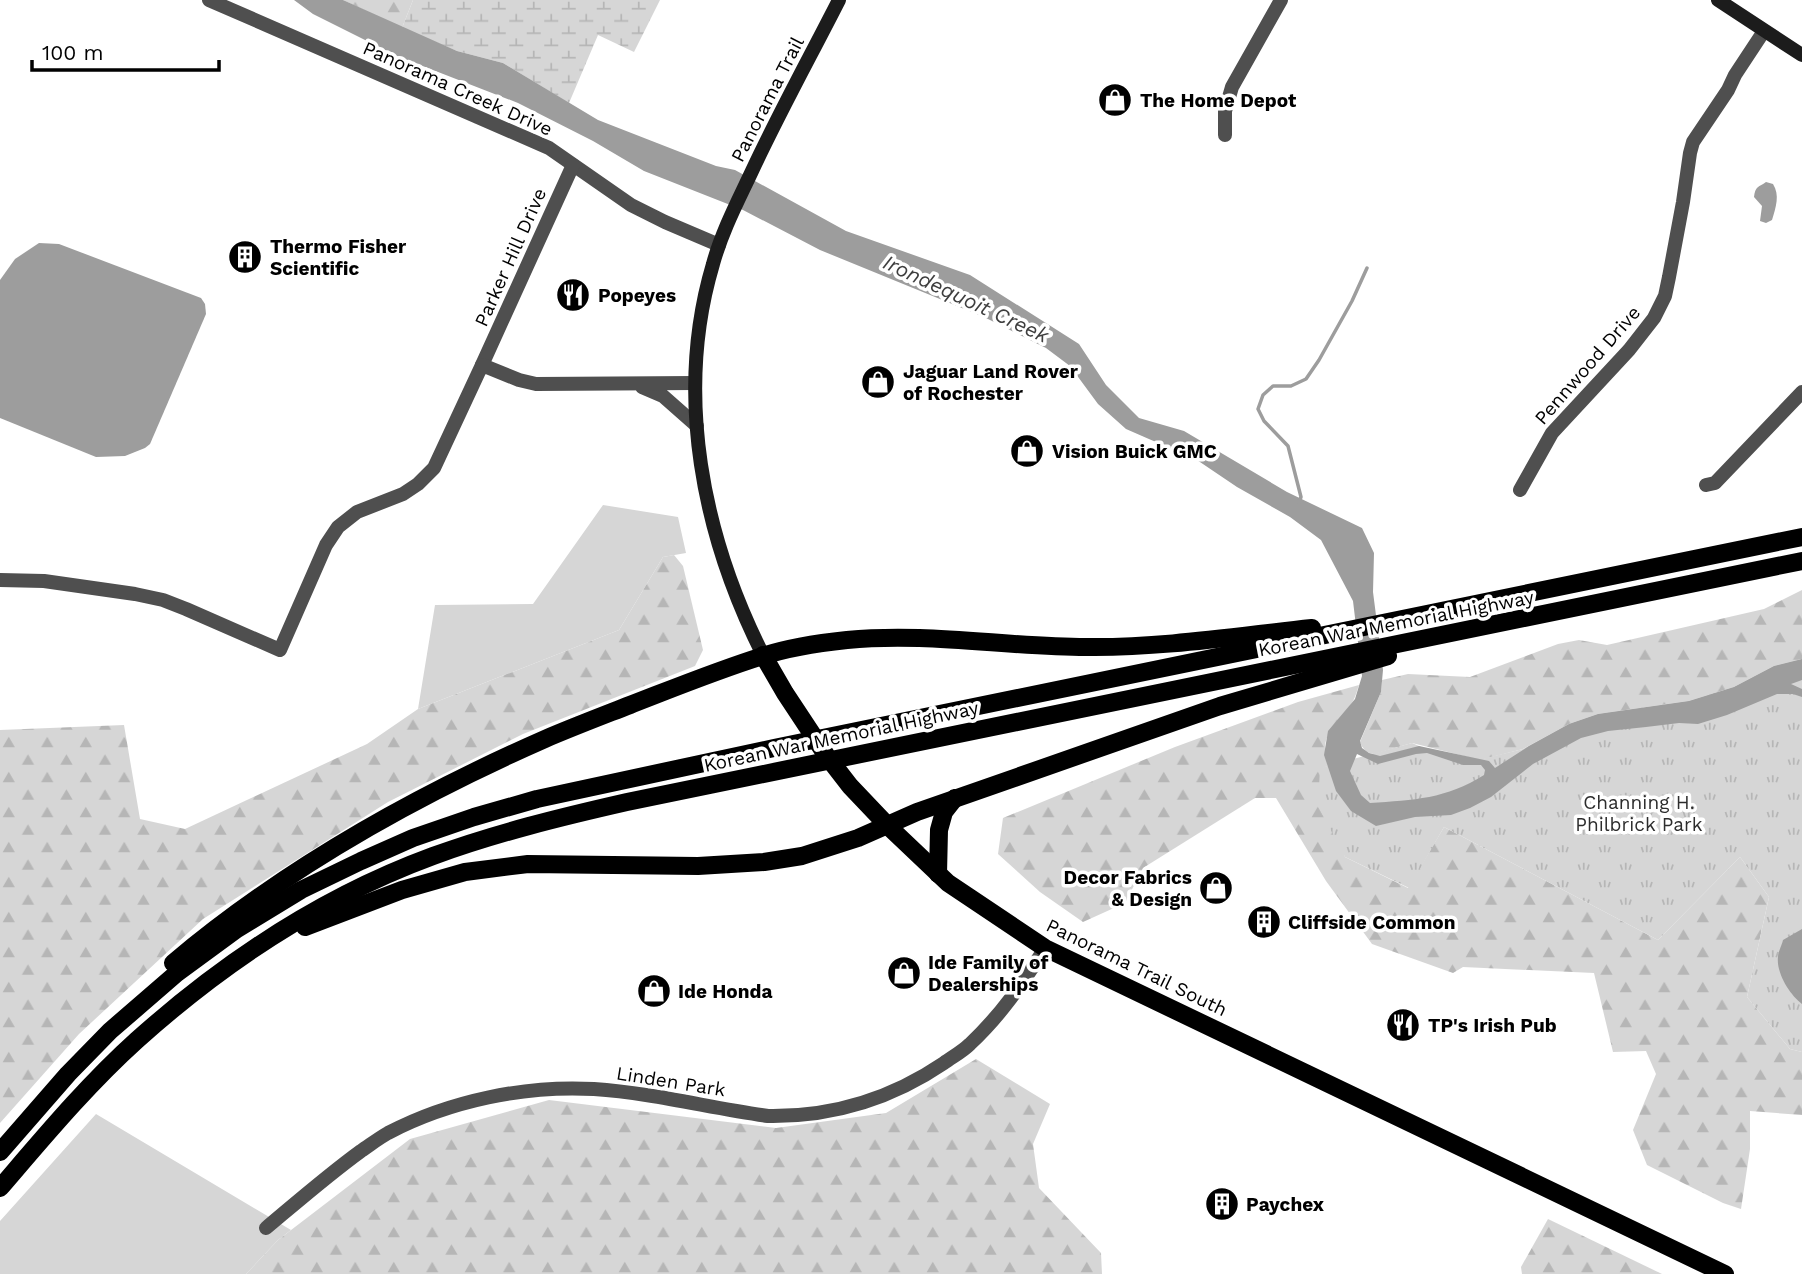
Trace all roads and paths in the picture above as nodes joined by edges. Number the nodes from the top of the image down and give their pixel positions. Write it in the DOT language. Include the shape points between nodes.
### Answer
graph roads {
  1 [pos="209,0"];
  2 [pos="839,0"];
  3 [pos="1280,0"];
  4 [pos="1718,0"];
  5 [pos="1764,30"];
  6 [pos="1802,55"];
  7 [pos="1224,135"];
  8 [pos="573,164"];
  9 [pos="731,216"];
  10 [pos="719,245"];
  11 [pos="482,365"];
  12 [pos="695,383"];
  13 [pos="634,384"];
  14 [pos="1802,392"];
  15 [pos="697,426"];
  16 [pos="1706,485"];
  17 [pos="1520,490"];
  18 [pos="1802,537"];
  19 [pos="1802,561"];
  20 [pos="0,580"];
  21 [pos="1321,631"];
  22 [pos="764,656"];
  23 [pos="1328,665"];
  24 [pos="955,798"];
  25 [pos="888,826"];
  26 [pos="938,874"];
  27 [pos="269,939"];
  28 [pos="1045,948"];
  29 [pos="110,1031"];
  30 [pos="0,1152"];
  31 [pos="0,1188"];
  32 [pos="266,1228"];
  33 [pos="1725,1274"];
  1 -- 8 [label="street, Panorama Creek Drive" via="549,148"];
  2 -- 9 [label="main road, Panorama Trail"];
  3 -- 7 [label="street" via="1232,88"];
  4 -- 5 [label="main road"];
  5 -- 6 [label="main road"];
  5 -- 17 [label="street, Pennwood Drive" via="1693,142 1667,287 1654,318 1552,433"];
  8 -- 10 [label="street, Panorama Creek Drive" via="631,205"];
  8 -- 11 [label="street, Parker Hill Drive"];
  9 -- 10 [label="main road, Panorama Trail South"];
  10 -- 12 [label="main road, Panorama Trail South" via="701,319"];
  11 -- 13 [label="street" via="536,384"];
  11 -- 20 [label="street, Parker Hill Drive" via="434,468 402,494 357,512 338,527 280,650 163,600 44,581"];
  12 -- 13 [label="street"];
  12 -- 15 [label="main road, Panorama Trail South"];
  13 -- 15 [label="street" via="663,396"];
  14 -- 16 [label="street" via="1715,482"];
  15 -- 22 [label="main road, Panorama Trail South" via="711,519 747,624"];
  18 -- 21 [label="main road, Korean War Memorial Highway" via="1378,624"];
  19 -- 23 [label="main road, Korean War Memorial Highway"];
  21 -- 22 [label="main road" via="1086,648 893,637 797,647"];
  21 -- 29 [label="main road, Korean War Memorial Highway" via="537,799 474,817 361,860 301,890 177,973"];
  22 -- 25 [label="main road, Panorama Trail South" via="826,755"];
  22 -- 29 [label="main road" via="546,739 445,786 364,831 279,883 200,940 148,984"];
  23 -- 24 [label="main road"];
  23 -- 27 [label="main road, Korean War Memorial Highway" via="872,751 577,813 496,834 381,877"];
  24 -- 25 [label="main road"];
  24 -- 26 [label="main road" via="944,812 939,830"];
  25 -- 26 [label="main road, Panorama Trail South"];
  25 -- 27 [label="main road" via="802,856 764,862 698,866 528,863 465,872"];
  26 -- 28 [label="main road, Panorama Trail South"];
  27 -- 31 [label="main road, Korean War Memorial Highway" via="188,996 135,1042"];
  28 -- 32 [label="street, Linden Park" via="1011,1000 968,1046 884,1096 835,1111 790,1116 593,1089 520,1092 479,1100 386,1134"];
  28 -- 33 [label="main road, Panorama Trail South"];
  29 -- 30 [label="main road, Korean War Memorial Highway"];
}
